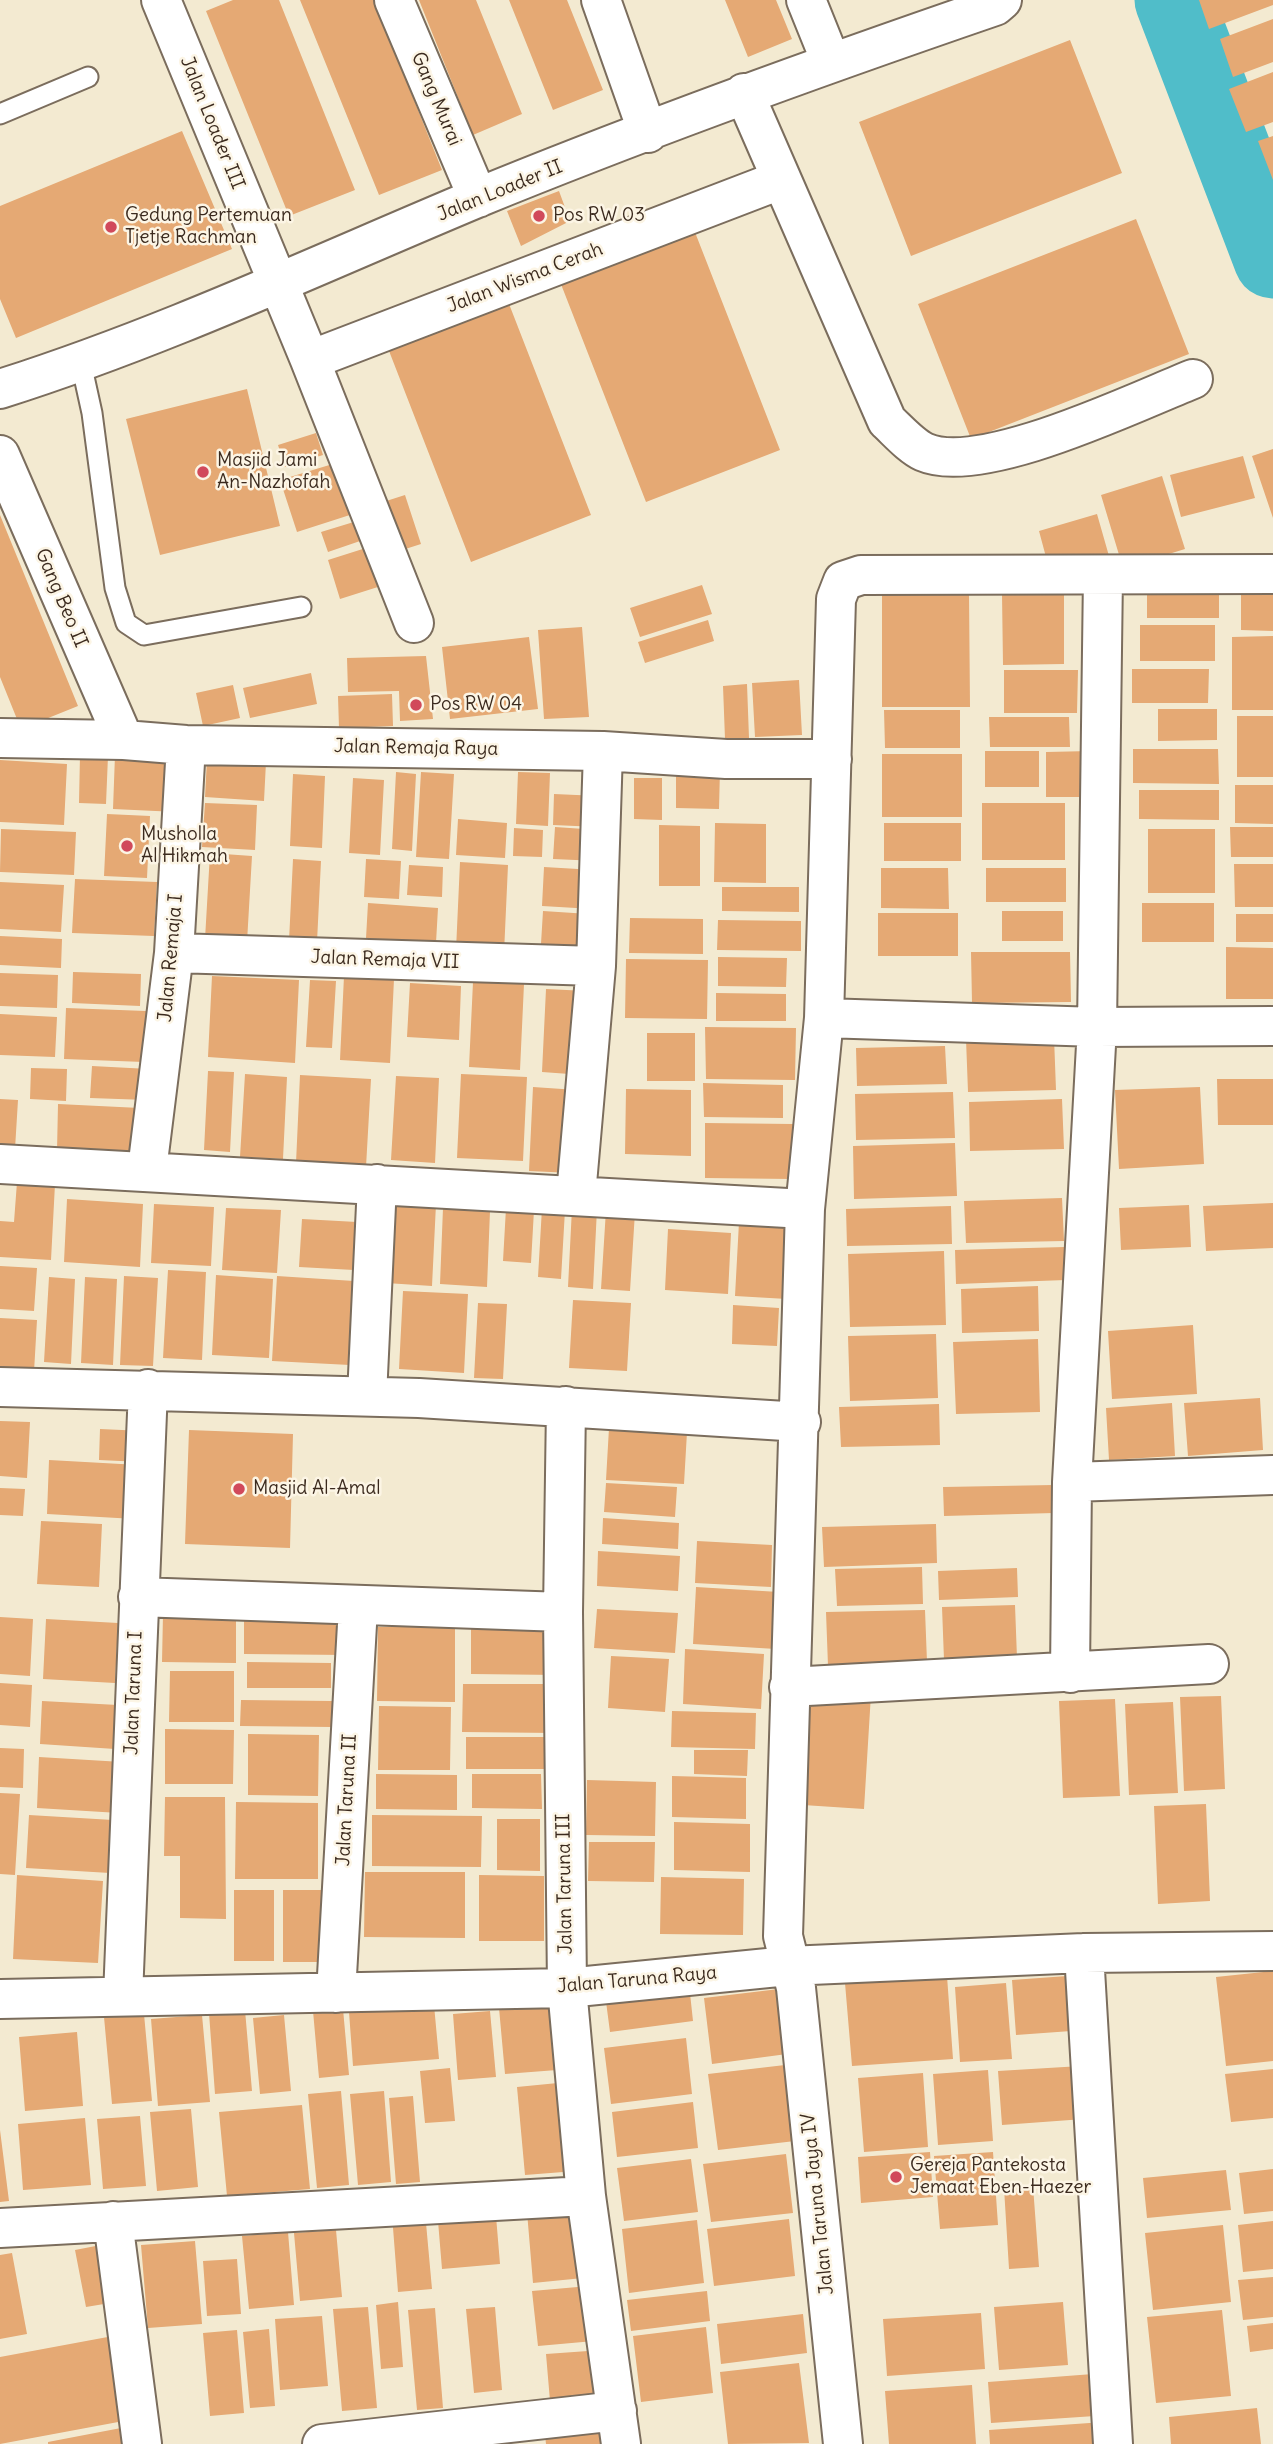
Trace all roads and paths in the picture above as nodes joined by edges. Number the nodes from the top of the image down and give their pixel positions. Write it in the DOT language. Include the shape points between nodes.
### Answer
graph roads {
  1 [pos="162,0"];
  2 [pos="394,0"];
  3 [pos="601,0"];
  4 [pos="806,0"];
  5 [pos="1002,0"];
  6 [pos="831,62"];
  7 [pos="88,77"];
  8 [pos="744,93"];
  9 [pos="0,114"];
  10 [pos="648,133"];
  11 [pos="780,180"];
  12 [pos="478,198"];
  13 [pos="278,285"];
  14 [pos="310,360"];
  15 [pos="81,363"];
  16 [pos="1193,379"];
  17 [pos="0,390"];
  18 [pos="0,455"];
  19 [pos="1104,575"];
  20 [pos="1273,575"];
  21 [pos="301,607"];
  22 [pos="414,623"];
  23 [pos="0,738"];
  24 [pos="124,740"];
  25 [pos="186,745"];
  26 [pos="603,751"];
  27 [pos="832,759"];
  28 [pos="174,953"];
  29 [pos="596,966"];
  30 [pos="824,1018"];
  31 [pos="1273,1026"];
  32 [pos="1097,1027"];
  33 [pos="0,1164"];
  34 [pos="147,1171"];
  35 [pos="376,1184"];
  36 [pos="576,1195"];
  37 [pos="805,1209"];
  38 [pos="0,1387"];
  39 [pos="148,1389"];
  40 [pos="367,1395"];
  41 [pos="566,1406"];
  42 [pos="801,1422"];
  43 [pos="1273,1475"];
  44 [pos="1072,1482"];
  45 [pos="138,1597"];
  46 [pos="359,1607"];
  47 [pos="562,1612"];
  48 [pos="1209,1664"];
  49 [pos="1070,1673"];
  50 [pos="789,1687"];
  51 [pos="1273,1951"];
  52 [pos="1084,1953"];
  53 [pos="788,1966"];
  54 [pos="567,1988"];
  55 [pos="336,1993"];
  56 [pos="122,1996"];
  57 [pos="0,1999"];
  58 [pos="586,2196"];
  59 [pos="113,2221"];
  60 [pos="0,2228"];
  61 [pos="619,2428"];
  62 [pos="346,2443"];
  63 [pos="142,2444"];
  64 [pos="843,2444"];
  65 [pos="1113,2444"];
  1 -- 13 [label="street, Jalan Loader III"];
  2 -- 12 [label="street, Gang Murai"];
  3 -- 10 [label="street"];
  4 -- 6 [label="street"];
  5 -- 6 [label="street, Jalan Loader II"];
  6 -- 8 [label="street, Jalan Loader II"];
  7 -- 9 [label="lane"];
  8 -- 10 [label="street, Jalan Loader II"];
  8 -- 11 [label="street"];
  10 -- 12 [label="street, Jalan Loader II"];
  11 -- 14 [label="street, Jalan Wisma Cerah"];
  11 -- 16 [label="street" via="887,421 923,452 951,457 996,454"];
  12 -- 13 [label="street, Jalan Loader II"];
  13 -- 14 [label="street"];
  13 -- 15 [label="street, Jalan Loader II"];
  14 -- 22 [label="street"];
  15 -- 17 [label="street, Jalan Loader II"];
  15 -- 21 [label="lane" via="92,413 114,588 126,623 144,635"];
  18 -- 24 [label="street, Gang Beo II"];
  19 -- 20 [label="street, Jalan Taruna Jaya IV"];
  19 -- 27 [label="street, Jalan Taruna Jaya IV" via="861,575 844,581 836,599"];
  19 -- 32 [label="street"];
  23 -- 24 [label="street, Jalan Remaja Raya"];
  24 -- 25 [label="street, Jalan Remaja Raya"];
  25 -- 26 [label="street, Jalan Remaja Raya"];
  25 -- 28 [label="street, Jalan Remaja I"];
  26 -- 27 [label="street, Jalan Remaja Raya" via="726,759"];
  26 -- 29 [label="street"];
  27 -- 30 [label="street, Jalan Taruna Jaya IV"];
  28 -- 29 [label="street, Jalan Remaja VII"];
  28 -- 34 [label="street, Jalan Remaja I"];
  29 -- 36 [label="street"];
  30 -- 32 [label="street"];
  30 -- 37 [label="street, Jalan Taruna Jaya IV"];
  31 -- 32 [label="street"];
  32 -- 44 [label="street"];
  33 -- 34 [label="street"];
  34 -- 35 [label="street"];
  35 -- 36 [label="street"];
  35 -- 40 [label="street"];
  36 -- 37 [label="street"];
  37 -- 42 [label="street, Jalan Taruna Jaya IV"];
  38 -- 39 [label="street"];
  39 -- 40 [label="street"];
  39 -- 45 [label="street, Jalan Taruna I"];
  40 -- 41 [label="street"];
  41 -- 42 [label="street"];
  41 -- 47 [label="street, Jalan Taruna III"];
  42 -- 50 [label="street, Jalan Taruna Jaya IV"];
  43 -- 44 [label="street"];
  44 -- 49 [label="street"];
  45 -- 46 [label="street"];
  45 -- 56 [label="street, Jalan Taruna I"];
  46 -- 47 [label="street"];
  46 -- 55 [label="street, Jalan Taruna II"];
  47 -- 54 [label="street, Jalan Taruna III"];
  48 -- 49 [label="street"];
  49 -- 50 [label="street"];
  50 -- 53 [label="street, Jalan Taruna Jaya IV" via="783,1937"];
  51 -- 52 [label="street, Jalan Taruna Raya"];
  52 -- 53 [label="street, Jalan Taruna Raya"];
  52 -- 65 [label="street"];
  53 -- 54 [label="street, Jalan Taruna Raya"];
  53 -- 64 [label="street, Jalan Taruna Jaya IV" via="796,1988"];
  54 -- 55 [label="street, Jalan Taruna Raya"];
  54 -- 58 [label="street, Jalan Taruna III"];
  55 -- 56 [label="street, Jalan Taruna Raya"];
  56 -- 57 [label="street, Jalan Taruna Raya"];
  58 -- 59 [label="street"];
  58 -- 61 [label="street, Jalan Taruna III"];
  59 -- 60 [label="street"];
  59 -- 63 [label="street"];
  61 -- 62 [label="street"];
}
